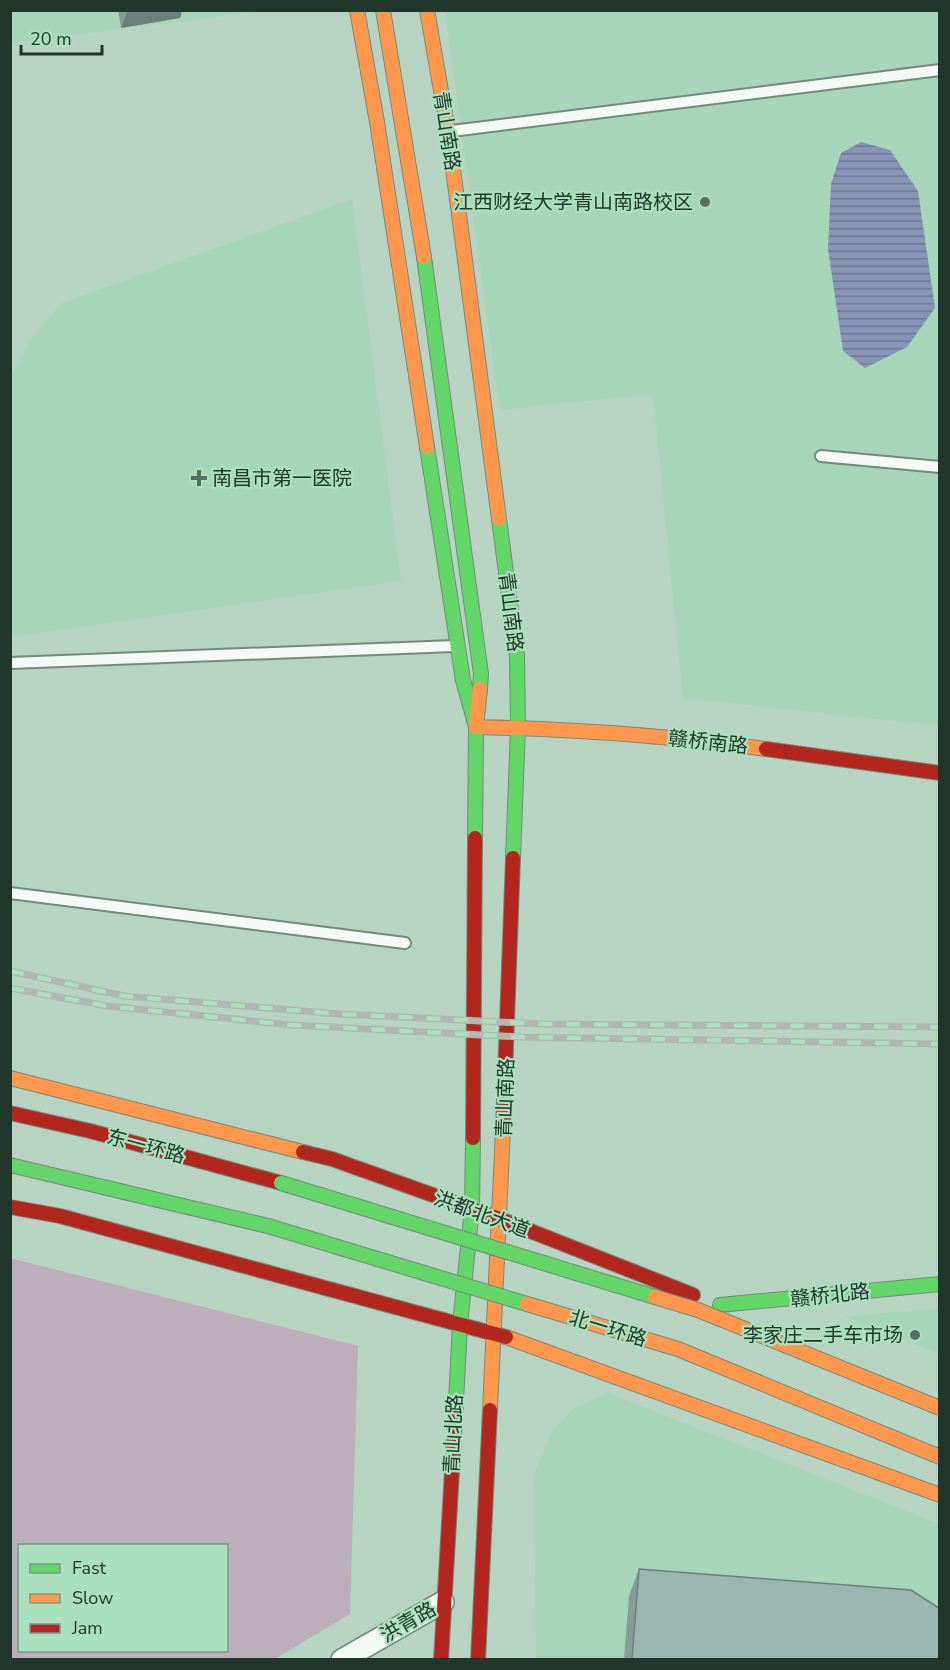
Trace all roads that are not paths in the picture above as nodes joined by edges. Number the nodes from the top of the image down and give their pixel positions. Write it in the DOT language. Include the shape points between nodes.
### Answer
graph roads {
  1 [pos="357,10"];
  2 [pos="383,10"];
  3 [pos="393,10"];
  4 [pos="427,10"];
  5 [pos="939,70"];
  6 [pos="448,131"];
  7 [pos="820,456"];
  8 [pos="939,468"];
  9 [pos="468,479"];
  10 [pos="460,646"];
  11 [pos="10,663"];
  12 [pos="505,688"];
  13 [pos="476,727"];
  14 [pos="518,728"];
  15 [pos="939,773"];
  16 [pos="10,893"];
  17 [pos="405,943"];
  18 [pos="10,1078"];
  19 [pos="10,1113"];
  20 [pos="10,1165"];
  21 [pos="10,1207"];
  22 [pos="472,1209"];
  23 [pos="500,1220"];
  24 [pos="939,1284"];
  25 [pos="720,1305"];
  26 [pos="460,1324"];
  27 [pos="495,1333"];
  28 [pos="939,1394"];
  29 [pos="939,1408"];
  30 [pos="939,1457"];
  31 [pos="939,1495"];
  32 [pos="443,1602"];
  33 [pos="342,1659"];
  34 [pos="441,1659"];
  35 [pos="478,1659"];
  1 -- 10 [label="main road, 青山南路"];
  2 -- 13 [label="main road" via="429,290 481,674"];
  3 -- 9 [label="main road"];
  4 -- 6 [label="main road, 青山南路"];
  5 -- 6 [label="lane"];
  6 -- 14 [label="main road, 青山南路" via="517,656"];
  7 -- 8 [label="lane"];
  10 -- 11 [label="lane"];
  10 -- 13 [label="main road, 青山南路" via="463,680"];
  12 -- 14 [label="main road"];
  13 -- 14 [label="main road, 赣桥南路"];
  13 -- 22 [label="main road, 青山南路"];
  14 -- 15 [label="main road, 赣桥南路" via="700,740"];
  14 -- 23 [label="main road, 青山南路"];
  16 -- 17 [label="lane"];
  18 -- 22 [label="main road, 洪都北大道" via="332,1159"];
  19 -- 29 [label="main road, 东一环路, bridge" via="281,1183 698,1310"];
  20 -- 30 [label="main road, 北一环路, bridge" via="268,1226 678,1349"];
  21 -- 26 [label="main road" via="60,1216"];
  22 -- 23 [label="main road, 洪都北大道"];
  22 -- 26 [label="main road, 青山北路"];
  23 -- 25 [label="main road, 洪都北大道"];
  23 -- 27 [label="main road, 青山北路"];
  24 -- 25 [label="main road, 赣桥北路"];
  25 -- 28 [label="main road, 洪都北大道"];
  26 -- 27 [label="main road"];
  26 -- 32 [label="main road, 青山北路"];
  27 -- 31 [label="main road"];
  27 -- 35 [label="main road, 青山北路"];
  32 -- 33 [label="street, 洪青路"];
  32 -- 34 [label="main road, 青山北路"];
}
